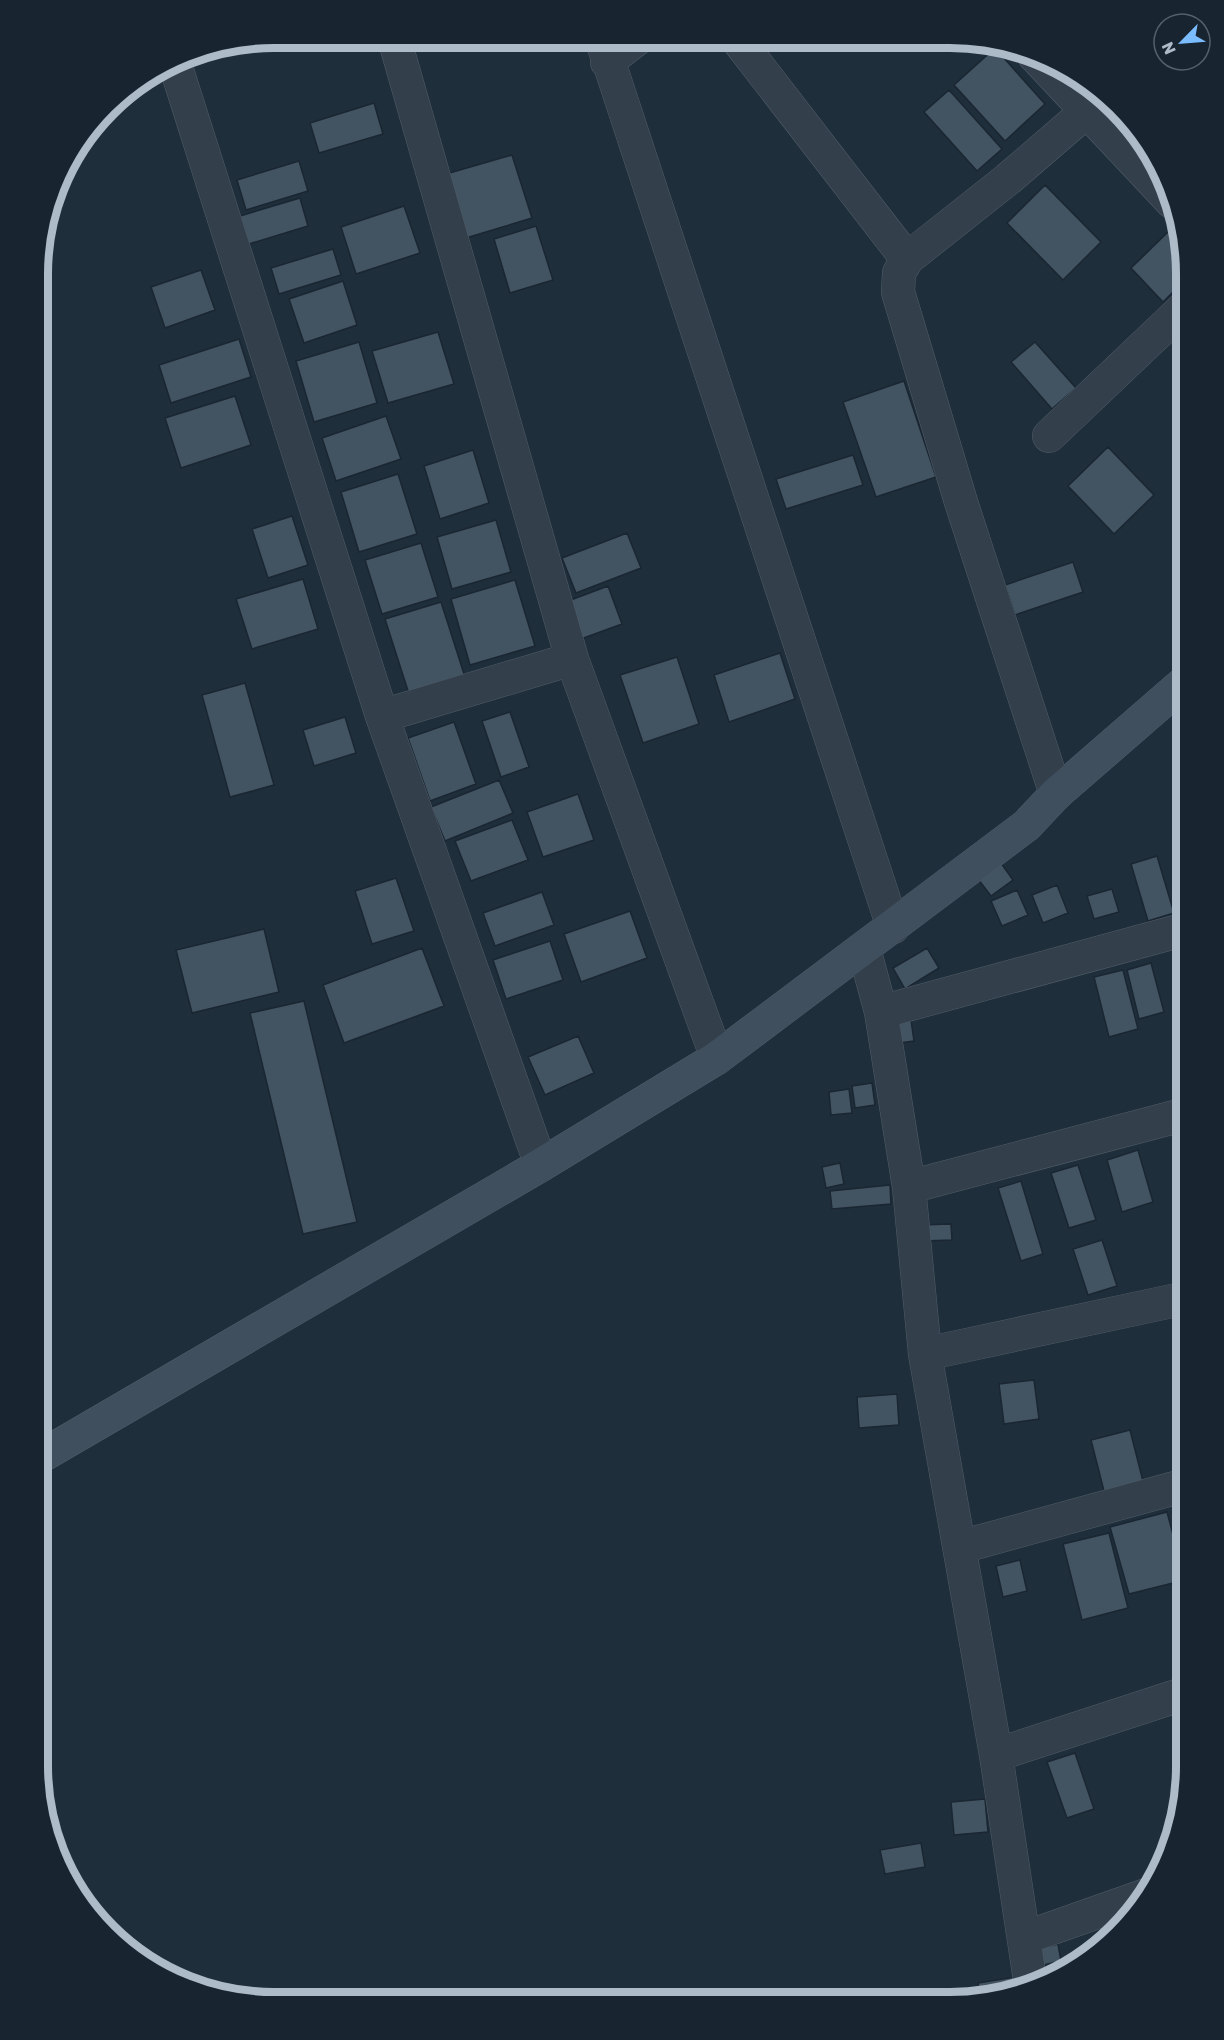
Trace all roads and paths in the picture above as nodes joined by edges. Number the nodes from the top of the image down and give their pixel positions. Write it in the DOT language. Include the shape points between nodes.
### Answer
graph roads {
  1 [pos="397,48"];
  2 [pos="744,48"];
  3 [pos="604,50"];
  4 [pos="176,70"];
  5 [pos="1048,70"];
  6 [pos="1087,111"];
  7 [pos="1160,189"];
  8 [pos="907,258"];
  9 [pos="1176,315"];
  10 [pos="1049,436"];
  11 [pos="572,659"];
  12 [pos="1176,690"];
  13 [pos="382,716"];
  14 [pos="1056,794"];
  15 [pos="893,927"];
  16 [pos="1176,932"];
  17 [pos="864,949"];
  18 [pos="881,1012"];
  19 [pos="717,1058"];
  20 [pos="1176,1117"];
  21 [pos="541,1166"];
  22 [pos="909,1187"];
  23 [pos="1176,1300"];
  24 [pos="925,1354"];
  25 [pos="48,1452"];
  26 [pos="1176,1488"];
  27 [pos="960,1546"];
  28 [pos="1176,1696"];
  29 [pos="996,1755"];
  30 [pos="1133,1899"];
  31 [pos="1024,1938"];
  32 [pos="1030,1978"];
  1 -- 11 [label="street"];
  2 -- 8 [label="street"];
  3 -- 15 [label="street"];
  4 -- 13 [label="street"];
  5 -- 6 [label="street"];
  6 -- 7 [label="street"];
  6 -- 8 [label="street"];
  8 -- 14 [label="street" via="899,273 898,292"];
  9 -- 10 [label="street"];
  11 -- 13 [label="street"];
  11 -- 19 [label="street"];
  12 -- 14 [label="main road"];
  13 -- 21 [label="street"];
  14 -- 15 [label="main road" via="1027,825"];
  15 -- 17 [label="main road"];
  16 -- 18 [label="street"];
  17 -- 18 [label="street"];
  17 -- 19 [label="main road"];
  18 -- 22 [label="street"];
  19 -- 21 [label="main road"];
  20 -- 22 [label="street"];
  21 -- 25 [label="main road"];
  22 -- 24 [label="street"];
  23 -- 24 [label="street"];
  24 -- 27 [label="street"];
  26 -- 27 [label="street"];
  27 -- 29 [label="street"];
  28 -- 29 [label="street"];
  29 -- 31 [label="street"];
  30 -- 31 [label="street"];
  31 -- 32 [label="street"];
}
